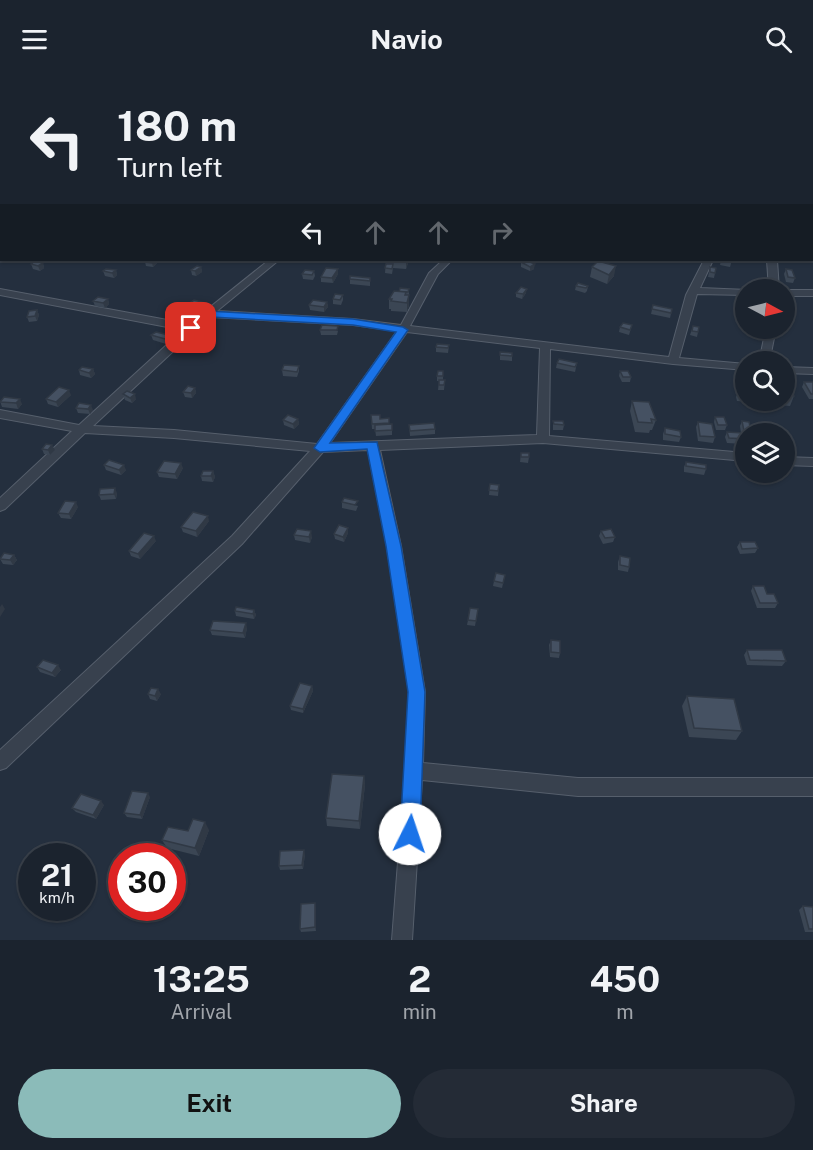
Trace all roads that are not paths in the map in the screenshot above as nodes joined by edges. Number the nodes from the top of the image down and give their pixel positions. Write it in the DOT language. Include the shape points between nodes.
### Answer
graph roads {
  1 [pos="273,261"];
  2 [pos="447,261"];
  3 [pos="708,261"];
  4 [pos="772,261"];
  5 [pos="773,279"];
  6 [pos="694,291"];
  7 [pos="0,292"];
  8 [pos="735,292"];
  9 [pos="795,293"];
  10 [pos="813,293"];
  11 [pos="208,314"];
  12 [pos="191,328"];
  13 [pos="403,330"];
  14 [pos="545,345"];
  15 [pos="673,361"];
  16 [pos="735,366"];
  17 [pos="795,370"];
  18 [pos="813,371"];
  19 [pos="0,414"];
  20 [pos="82,429"];
  21 [pos="543,439"];
  22 [pos="373,445"];
  23 [pos="320,448"];
  24 [pos="735,457"];
  25 [pos="795,461"];
  26 [pos="813,462"];
  27 [pos="0,506"];
  28 [pos="0,762"];
  29 [pos="414,771"];
  30 [pos="813,787"];
  31 [pos="402,940"];
  1 -- 11 [label="street"];
  2 -- 13 [label="street" via="434,273"];
  3 -- 6 [label="street"];
  4 -- 5 [label="street"];
  6 -- 8 [label="street"];
  6 -- 15 [label="street"];
  7 -- 12 [label="street"];
  9 -- 10 [label="street"];
  11 -- 12 [label="street"];
  11 -- 13 [label="street" via="353,322"];
  12 -- 20 [label="street"];
  13 -- 14 [label="street"];
  13 -- 23 [label="street"];
  14 -- 15 [label="street"];
  14 -- 21 [label="street"];
  15 -- 16 [label="street"];
  17 -- 18 [label="street"];
  19 -- 20 [label="street"];
  20 -- 23 [label="street"];
  20 -- 27 [label="street"];
  21 -- 22 [label="street"];
  21 -- 24 [label="street"];
  22 -- 23 [label="street"];
  22 -- 29 [label="street" via="417,692"];
  23 -- 28 [label="street" via="237,540"];
  25 -- 26 [label="street"];
  29 -- 30 [label="street" via="578,787"];
  29 -- 31 [label="street"];
}
